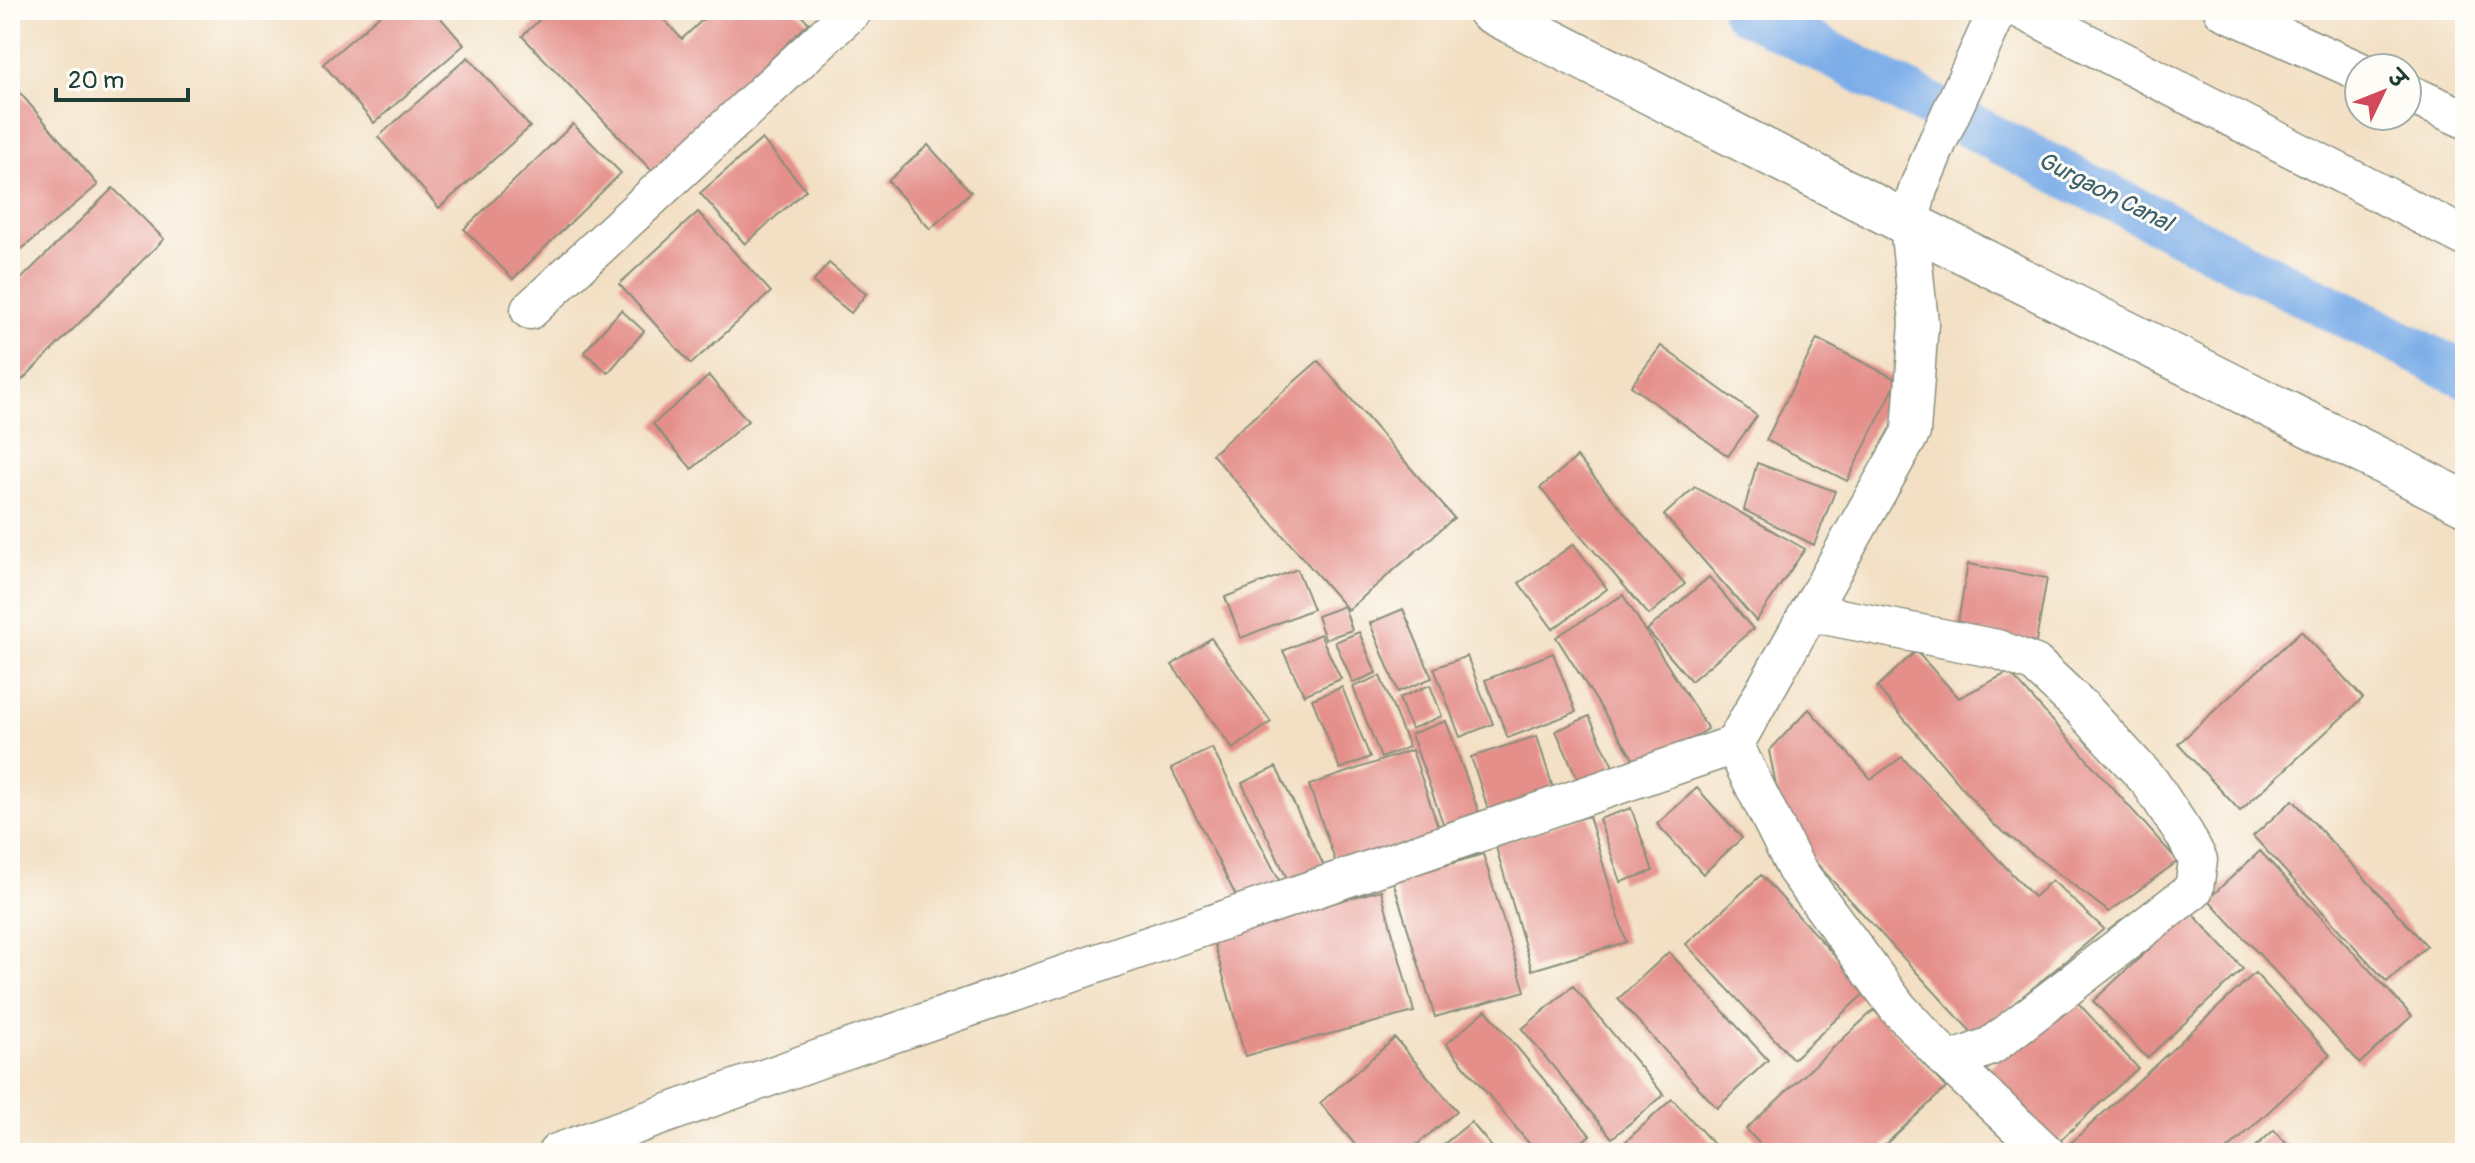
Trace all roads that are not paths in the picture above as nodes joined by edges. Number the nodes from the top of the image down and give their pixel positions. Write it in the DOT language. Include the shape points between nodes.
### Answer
graph roads {
  1 [pos="853,10"];
  2 [pos="1489,10"];
  3 [pos="1998,10"];
  4 [pos="2022,10"];
  5 [pos="2223,10"];
  6 [pos="2343,64"];
  7 [pos="2423,100"];
  8 [pos="2465,119"];
  9 [pos="1909,224"];
  10 [pos="2465,237"];
  11 [pos="530,310"];
  12 [pos="2465,503"];
  13 [pos="1809,612"];
  14 [pos="1734,745"];
  15 [pos="1949,1062"];
  16 [pos="2027,1147"];
  17 [pos="557,1153"];
  1 -- 11 [label="street"];
  2 -- 9 [label="street"];
  3 -- 9 [label="street" via="1918,189"];
  4 -- 10 [label="street"];
  5 -- 6 [label="street"];
  7 -- 8 [label="street"];
  9 -- 12 [label="street"];
  9 -- 13 [label="street" via="1919,323 1911,432"];
  13 -- 14 [label="street"];
  13 -- 15 [label="street" via="1997,649 2035,664 2150,782 2198,860 2194,889 1991,1046"];
  14 -- 15 [label="street" via="1796,869 1898,1008"];
  14 -- 17 [label="street"];
  15 -- 16 [label="street"];
}
